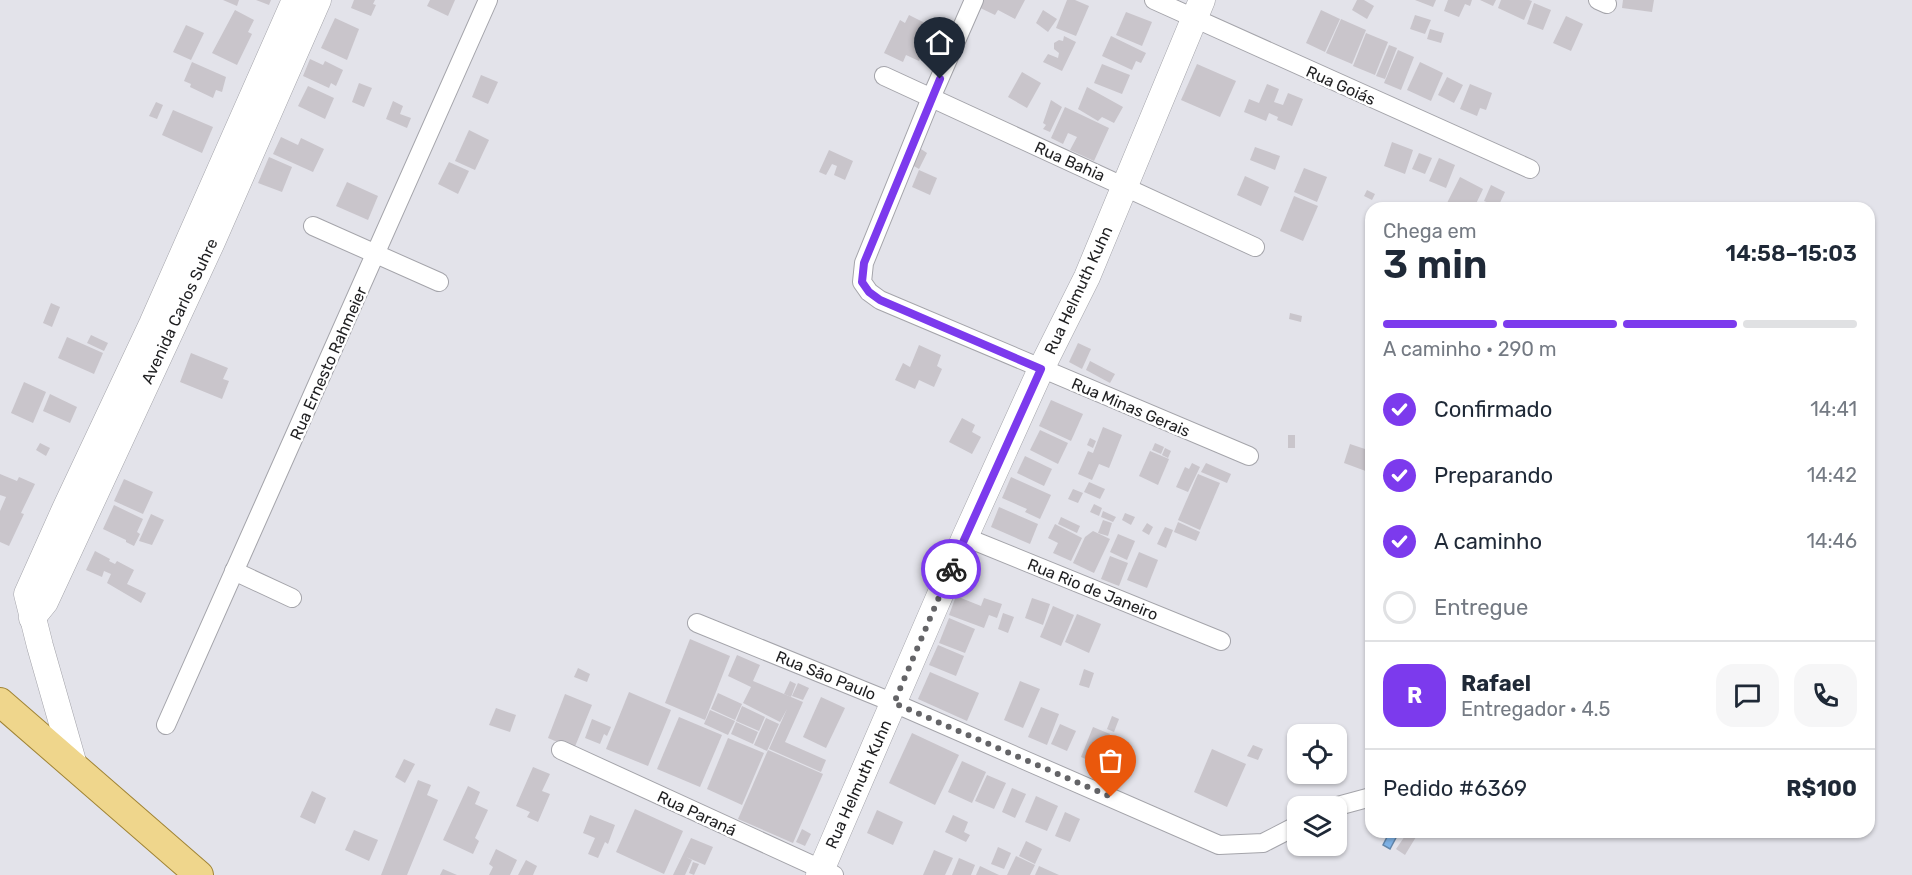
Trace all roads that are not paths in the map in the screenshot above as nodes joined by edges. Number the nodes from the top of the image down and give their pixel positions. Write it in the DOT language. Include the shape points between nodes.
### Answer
graph roads {
  1 [pos="295,0"];
  2 [pos="318,0"];
  3 [pos="488,0"];
  4 [pos="974,0"];
  5 [pos="1154,0"];
  6 [pos="1198,9"];
  7 [pos="884,76"];
  8 [pos="931,98"];
  9 [pos="1530,169"];
  10 [pos="226,182"];
  11 [pos="1124,186"];
  12 [pos="313,226"];
  13 [pos="1255,247"];
  14 [pos="376,255"];
  15 [pos="439,282"];
  16 [pos="1041,369"];
  17 [pos="1249,456"];
  18 [pos="965,537"];
  19 [pos="234,571"];
  20 [pos="292,598"];
  21 [pos="697,623"];
  22 [pos="1221,640"];
  23 [pos="0,702"];
  24 [pos="894,703"];
  25 [pos="166,725"];
  26 [pos="561,750"];
  27 [pos="74,765"];
  28 [pos="1365,799"];
  29 [pos="1347,803"];
  30 [pos="1287,831"];
  31 [pos="825,873"];
  32 [pos="199,875"];
  1 -- 10 [label="street, Avenida Carlos Suhre"];
  2 -- 10 [label="street, Avenida Carlos Suhre"];
  3 -- 14 [label="street, Rua Ernesto Rahmeier"];
  4 -- 8 [label="street"];
  5 -- 6 [label="street, Rua Goiás"];
  6 -- 9 [label="street, Rua Goiás"];
  6 -- 11 [label="street, Rua Helmuth Kuhn"];
  7 -- 8 [label="street, Rua Bahia"];
  8 -- 11 [label="street, Rua Bahia"];
  8 -- 16 [label="street, Rua Minas Gerais" via="864,263 862,282 880,300"];
  10 -- 27 [label="street, Avenida Carlos Suhre" via="45,602 32,618"];
  11 -- 13 [label="street, Rua Bahia"];
  11 -- 16 [label="street, Rua Helmuth Kuhn" via="1087,277"];
  12 -- 14 [label="street"];
  14 -- 15 [label="street"];
  14 -- 19 [label="street, Rua Ernesto Rahmeier"];
  16 -- 17 [label="street, Rua Minas Gerais"];
  16 -- 18 [label="street, Rua Helmuth Kuhn"];
  18 -- 22 [label="street, Rua Rio de Janeiro"];
  18 -- 24 [label="street, Rua Helmuth Kuhn"];
  19 -- 20 [label="street"];
  19 -- 25 [label="street, Rua Ernesto Rahmeier"];
  21 -- 24 [label="street, Rua São Paulo"];
  23 -- 27 [label="main road"];
  24 -- 30 [label="street, Rua São Paulo" via="1220,845 1263,843"];
  24 -- 31 [label="street, Rua Helmuth Kuhn"];
  26 -- 31 [label="street, Rua Paraná"];
  27 -- 32 [label="main road"];
  28 -- 29 [label="street"];
}
